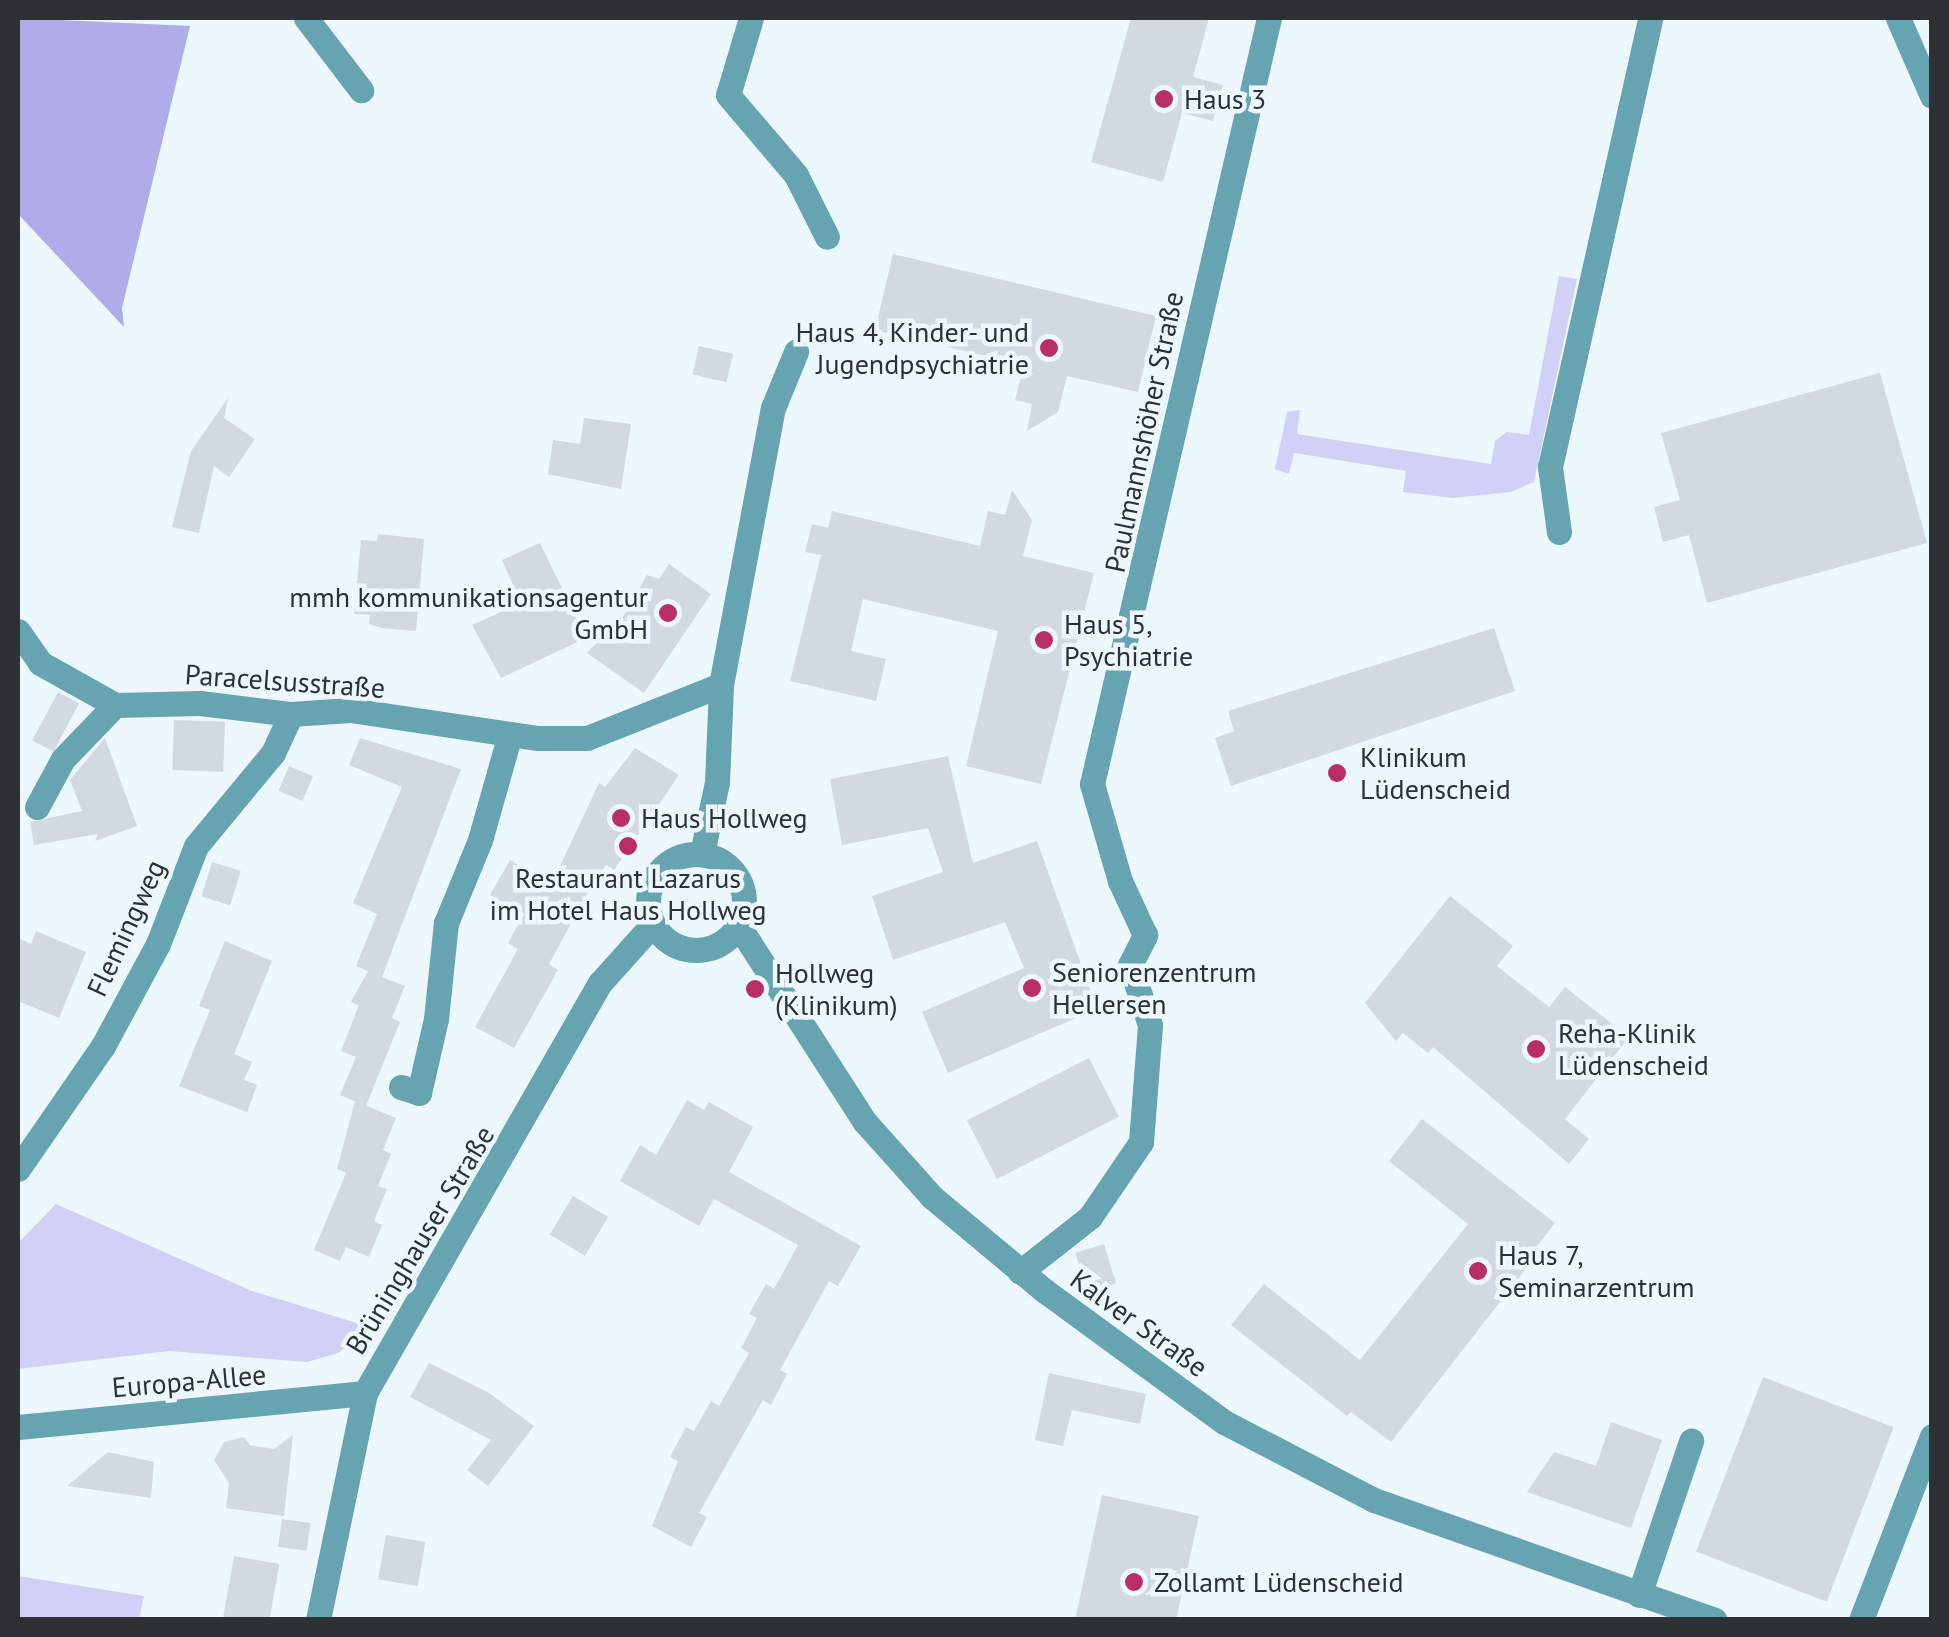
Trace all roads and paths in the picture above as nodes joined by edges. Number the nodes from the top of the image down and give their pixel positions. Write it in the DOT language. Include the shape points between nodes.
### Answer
graph roads {
  1 [pos="306,18"];
  2 [pos="751,18"];
  3 [pos="1269,18"];
  4 [pos="1650,18"];
  5 [pos="1898,18"];
  6 [pos="362,90"];
  7 [pos="1932,96"];
  8 [pos="827,237"];
  9 [pos="796,352"];
  10 [pos="1559,532"];
  11 [pos="18,631"];
  12 [pos="721,685"];
  13 [pos="115,704"];
  14 [pos="291,714"];
  15 [pos="510,734"];
  16 [pos="37,807"];
  17 [pos="702,854"];
  18 [pos="738,924"];
  19 [pos="652,926"];
  20 [pos="401,1087"];
  21 [pos="18,1169"];
  22 [pos="1020,1272"];
  23 [pos="365,1393"];
  24 [pos="18,1427"];
  25 [pos="1932,1436"];
  26 [pos="1691,1442"];
  27 [pos="1639,1595"];
  28 [pos="318,1620"];
  29 [pos="1715,1620"];
  30 [pos="1862,1620"];
  1 -- 6 [label="street"];
  2 -- 8 [label="street" via="728,95 796,175"];
  3 -- 22 [label="street, Paulmannshöher Straße" via="1092,784 1120,881 1145,935 1130,965 1150,1026 1141,1142 1090,1217"];
  4 -- 10 [label="street" via="1550,467"];
  5 -- 7 [label="street"];
  9 -- 12 [label="street" via="773,408"];
  11 -- 13 [label="street, Paracelsusstraße" via="40,663"];
  12 -- 15 [label="street, Paracelsusstraße" via="587,738"];
  12 -- 17 [label="street" via="718,782"];
  13 -- 14 [label="street, Paracelsusstraße" via="200,703"];
  13 -- 16 [label="street" via="63,759"];
  14 -- 15 [label="street, Paracelsusstraße" via="350,710"];
  14 -- 21 [label="street, Flemingweg" via="273,753 196,846 158,944 104,1046"];
  15 -- 20 [label="street" via="480,840 446,922 437,960 436,1019 419,1093"];
  17 -- 18 [label="street" via="724,863 739,880 744,902"];
  17 -- 19 [label="street" via="675,859 655,876 648,903"];
  18 -- 19 [label="street" via="721,943 697,950 673,945"];
  18 -- 22 [label="street, Kalver Straße" via="865,1122 932,1197"];
  19 -- 23 [label="street, Brüninghauser Straße" via="600,983"];
  22 -- 27 [label="street, Kalver Straße" via="1224,1422 1342,1486"];
  23 -- 24 [label="street, Europa-Allee"];
  23 -- 28 [label="street, Brüninghauser Straße"];
  25 -- 30 [label="street"];
  26 -- 27 [label="street"];
  27 -- 29 [label="street, Kalver Straße"];
}
